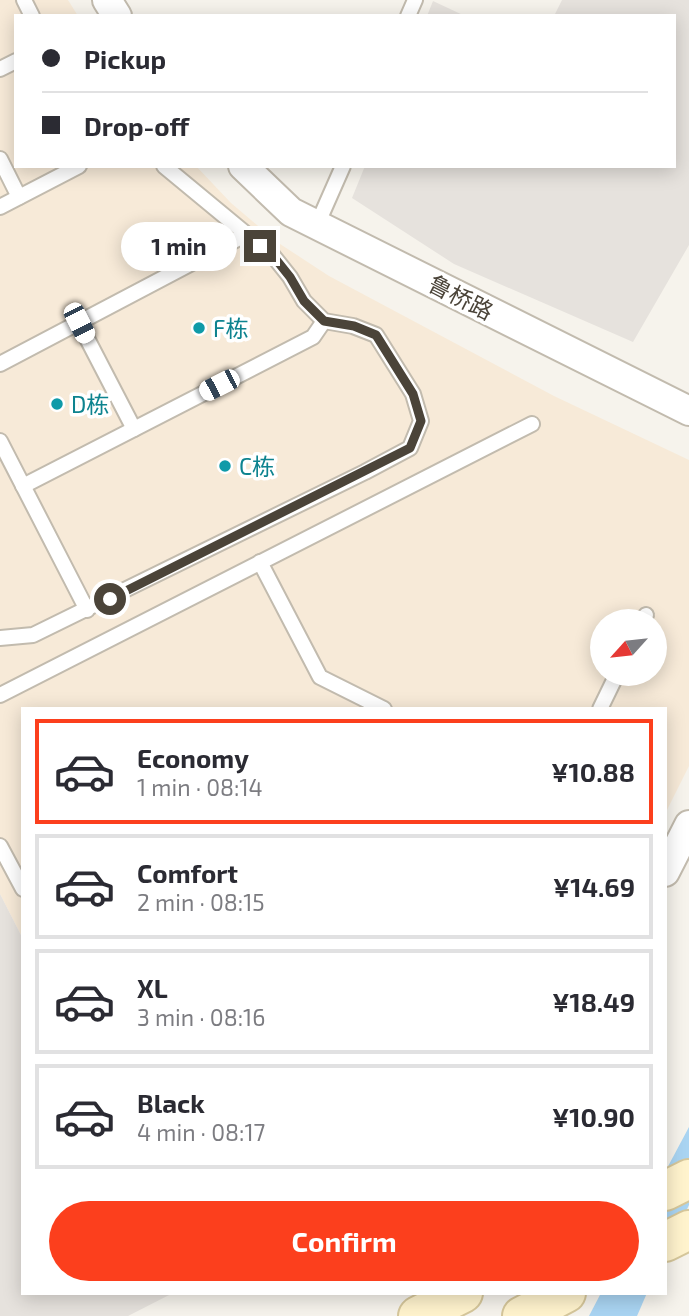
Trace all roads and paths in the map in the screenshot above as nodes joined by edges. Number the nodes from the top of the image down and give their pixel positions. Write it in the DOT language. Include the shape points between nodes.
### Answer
graph roads {
  1 [pos="0,159"];
  2 [pos="75,168"];
  3 [pos="166,168"];
  4 [pos="245,168"];
  5 [pos="342,168"];
  6 [pos="19,197"];
  7 [pos="0,207"];
  8 [pos="317,225"];
  9 [pos="245,235"];
  10 [pos="324,321"];
  11 [pos="79,323"];
  12 [pos="0,364"];
  13 [pos="689,411"];
  14 [pos="532,424"];
  15 [pos="134,429"];
  16 [pos="0,441"];
  17 [pos="23,486"];
  18 [pos="260,562"];
  19 [pos="87,610"];
  20 [pos="0,638"];
  21 [pos="611,686"];
  22 [pos="0,695"];
  23 [pos="380,707"];
  24 [pos="601,707"];
  25 [pos="689,825"];
  26 [pos="0,846"];
  27 [pos="668,857"];
  28 [pos="21,885"];
  29 [pos="689,1178"];
  30 [pos="667,1190"];
  31 [pos="689,1230"];
  32 [pos="667,1241"];
  33 [pos="459,1295"];
  34 [pos="562,1295"];
  35 [pos="418,1316"];
  36 [pos="522,1316"];
  1 -- 6 [label="lane"];
  2 -- 6 [label="lane"];
  3 -- 9 [label="lane"];
  4 -- 8 [label="street, 鲁桥路" via="291,212"];
  5 -- 8 [label="lane"];
  6 -- 7 [label="lane"];
  8 -- 13 [label="street, 鲁桥路"];
  9 -- 10 [label="lane" via="274,257"];
  9 -- 11 [label="lane"];
  10 -- 15 [label="lane" via="313,337"];
  10 -- 19 [label="lane" via="376,335 413,394 421,421 410,448"];
  11 -- 12 [label="lane"];
  11 -- 15 [label="lane"];
  14 -- 18 [label="lane"];
  15 -- 17 [label="lane"];
  16 -- 17 [label="lane"];
  17 -- 19 [label="lane"];
  18 -- 22 [label="lane"];
  18 -- 23 [label="lane" via="320,677"];
  19 -- 20 [label="lane" via="33,635"];
  21 -- 24 [label="lane"];
  25 -- 27 [label="street"];
  26 -- 28 [label="lane"];
  29 -- 30 [label="main road"];
  31 -- 32 [label="main road"];
  33 -- 35 [label="main road"];
  34 -- 36 [label="main road"];
}
